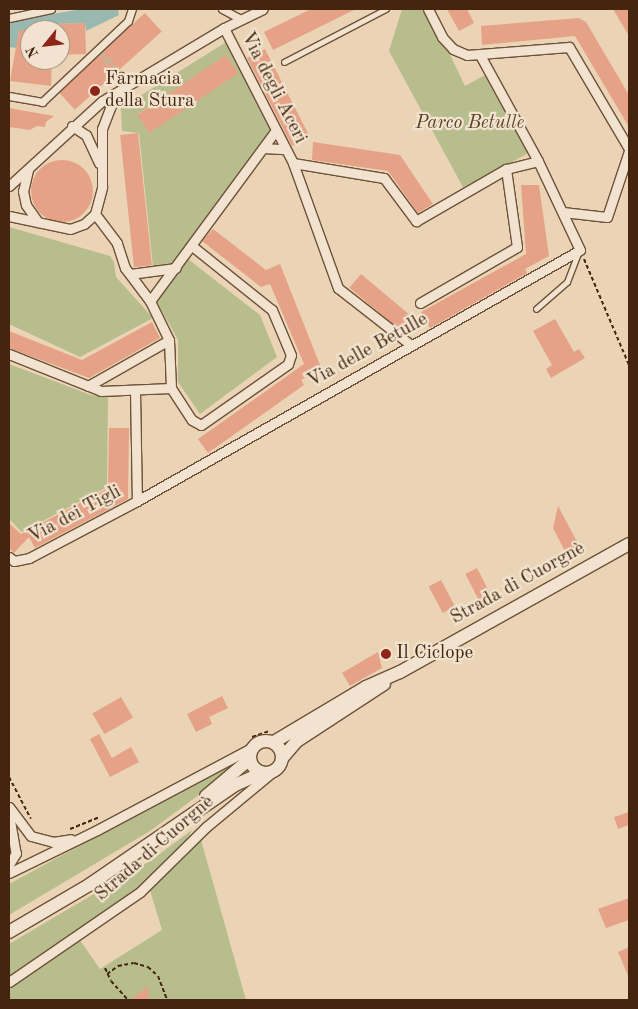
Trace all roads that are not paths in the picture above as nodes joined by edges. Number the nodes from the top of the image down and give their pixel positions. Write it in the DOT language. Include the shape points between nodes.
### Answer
graph roads {
  1 [pos="51,9"];
  2 [pos="132,9"];
  3 [pos="222,9"];
  4 [pos="386,9"];
  5 [pos="428,9"];
  6 [pos="257,10"];
  7 [pos="9,18"];
  8 [pos="241,19"];
  9 [pos="224,28"];
  10 [pos="480,55"];
  11 [pos="284,62"];
  12 [pos="121,76"];
  13 [pos="127,86"];
  14 [pos="9,96"];
  15 [pos="72,126"];
  16 [pos="276,130"];
  17 [pos="263,148"];
  18 [pos="286,149"];
  19 [pos="629,150"];
  20 [pos="538,161"];
  21 [pos="293,162"];
  22 [pos="29,168"];
  23 [pos="101,168"];
  24 [pos="506,169"];
  25 [pos="9,185"];
  26 [pos="563,212"];
  27 [pos="95,214"];
  28 [pos="9,216"];
  29 [pos="38,222"];
  30 [pos="192,246"];
  31 [pos="580,250"];
  32 [pos="176,268"];
  33 [pos="130,274"];
  34 [pos="150,301"];
  35 [pos="420,303"];
  36 [pos="536,309"];
  37 [pos="170,340"];
  38 [pos="411,345"];
  39 [pos="9,354"];
  40 [pos="88,386"];
  41 [pos="171,388"];
  42 [pos="135,390"];
  43 [pos="137,501"];
  44 [pos="629,544"];
  45 [pos="9,557"];
  46 [pos="400,672"];
  47 [pos="274,742"];
  48 [pos="252,753"];
  49 [pos="283,757"];
  50 [pos="266,772"];
  51 [pos="9,807"];
  52 [pos="9,815"];
  53 [pos="97,830"];
  54 [pos="138,849"];
  55 [pos="9,864"];
  56 [pos="9,873"];
  57 [pos="9,932"];
  58 [pos="9,982"];
  1 -- 7 [label="street"];
  2 -- 14 [label="street" via="128,21 42,102"];
  3 -- 8 [label="street"];
  4 -- 11 [label="lane"];
  5 -- 10 [label="street" via="442,37 452,48"];
  6 -- 8 [label="street"];
  8 -- 9 [label="street"];
  9 -- 13 [label="street"];
  9 -- 16 [label="street, Via degli Aceri"];
  10 -- 19 [label="street" via="569,47"];
  10 -- 20 [label="street"];
  12 -- 13 [label="street"];
  13 -- 15 [label="street" via="102,101"];
  13 -- 23 [label="street" via="106,115"];
  15 -- 22 [label="street"];
  15 -- 23 [label="street" via="86,136"];
  16 -- 17 [label="street"];
  16 -- 18 [label="street, Via degli Aceri"];
  17 -- 18 [label="street"];
  17 -- 30 [label="street"];
  18 -- 21 [label="street, Via degli Aceri"];
  19 -- 26 [label="street" via="607,217"];
  20 -- 24 [label="street"];
  20 -- 26 [label="street"];
  21 -- 24 [label="street, Via degli Aceri" via="384,178 416,221"];
  21 -- 38 [label="street, Via degli Aceri" via="338,288"];
  22 -- 25 [label="street"];
  22 -- 29 [label="street" via="23,191 26,205"];
  23 -- 27 [label="street" via="100,202"];
  24 -- 35 [label="street, Via delle Betulle" via="517,247"];
  26 -- 31 [label="street"];
  27 -- 29 [label="street" via="84,224 70,229"];
  27 -- 33 [label="street" via="117,243"];
  28 -- 29 [label="street"];
  30 -- 32 [label="street"];
  30 -- 41 [label="street" via="272,310 290,355 288,364 201,425 192,420"];
  31 -- 36 [label="lane" via="567,282"];
  31 -- 38 [label="street, Via delle Betulle"];
  32 -- 33 [label="street"];
  32 -- 34 [label="street"];
  33 -- 34 [label="street"];
  34 -- 37 [label="street"];
  37 -- 40 [label="street"];
  37 -- 41 [label="street"];
  38 -- 43 [label="street, Via delle Betulle"];
  39 -- 40 [label="street"];
  40 -- 42 [label="street" via="101,391"];
  41 -- 42 [label="street"];
  42 -- 43 [label="street, Via dei Tigli"];
  43 -- 45 [label="street, Via dei Tigli" via="29,558 14,561"];
  44 -- 46 [label="main road, Strada di Cuorgnè"];
  46 -- 47 [label="main road, Strada di Cuorgnè" via="366,687"];
  46 -- 49 [label="main road, Strada di Cuorgnè" via="297,741"];
  47 -- 48 [label="main road" via="263,740"];
  47 -- 49 [label="main road"];
  48 -- 50 [label="main road" via="253,767"];
  48 -- 53 [label="street, Strada di Cuorgnè"];
  48 -- 54 [label="main road, Strada di Cuorgnè"];
  49 -- 50 [label="main road" via="280,767"];
  50 -- 54 [label="main road, Strada di Cuorgnè" via="235,784 172,830"];
  50 -- 58 [label="street, Strada di Cuorgnè" via="140,892"];
  51 -- 53 [label="street" via="31,836 38,840 64,841"];
  52 -- 55 [label="street" via="16,853"];
  53 -- 56 [label="street, Strada di Cuorgnè"];
  54 -- 57 [label="main road, Strada di Cuorgnè" via="89,884"];
}
